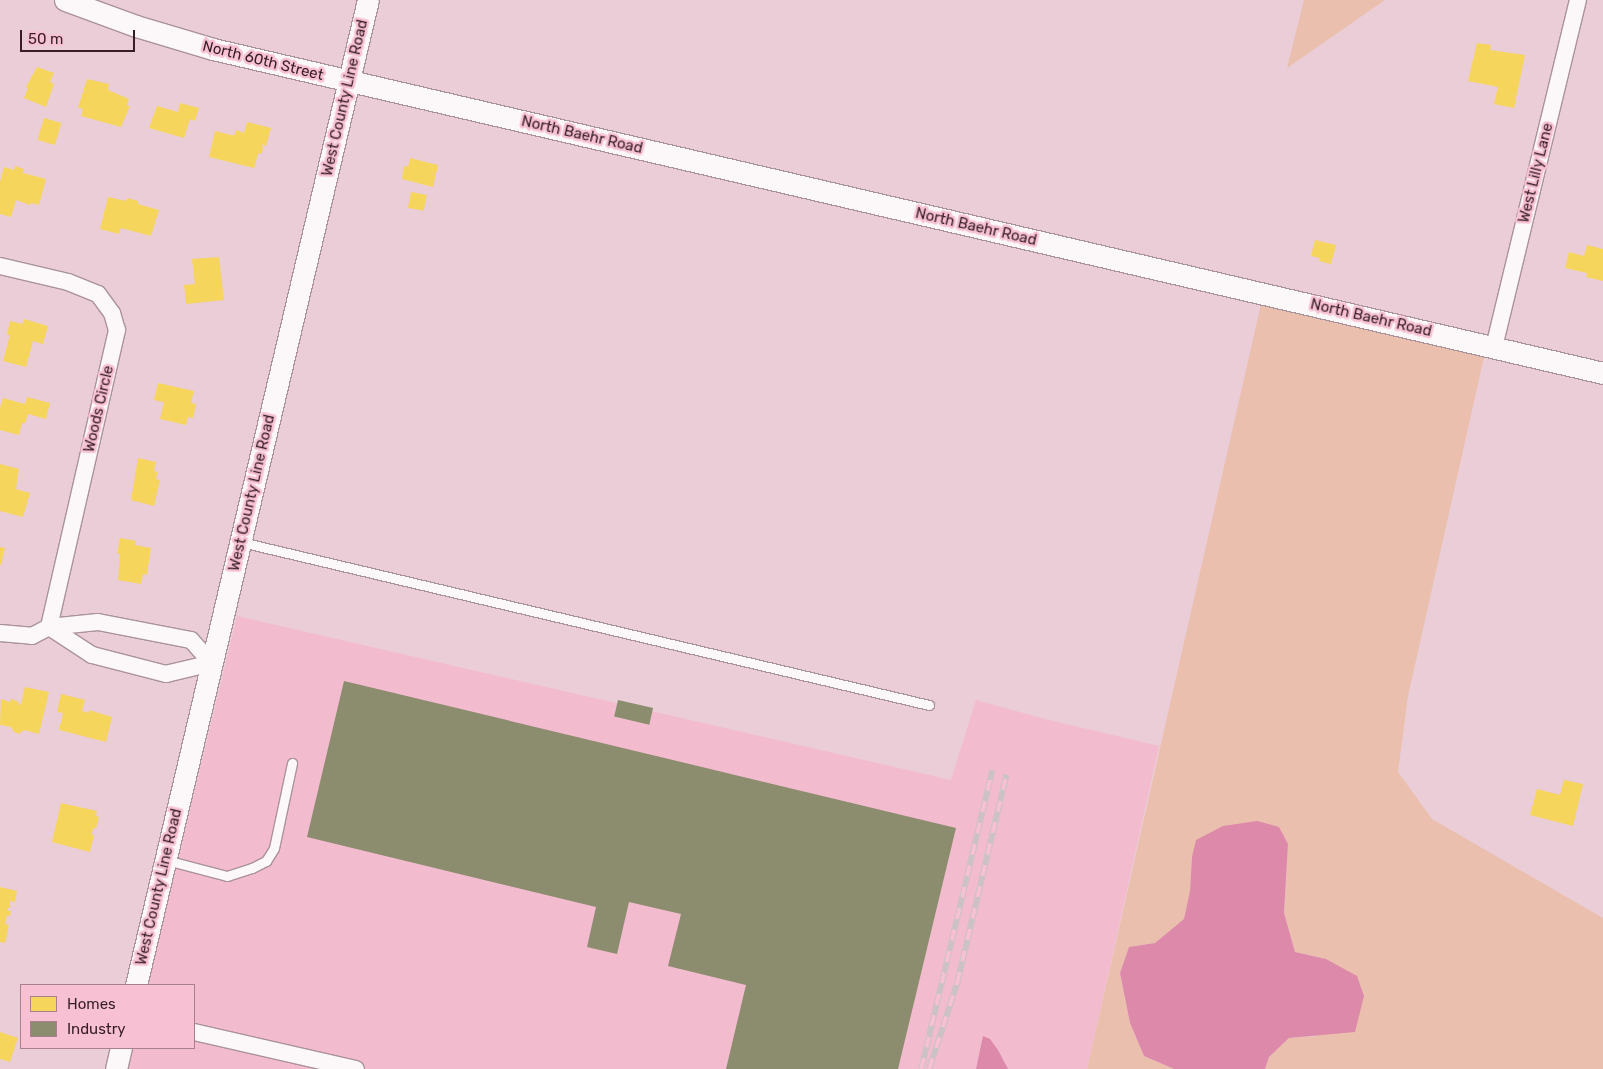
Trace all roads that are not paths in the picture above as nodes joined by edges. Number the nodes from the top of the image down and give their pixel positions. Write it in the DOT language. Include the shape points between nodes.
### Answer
graph roads {
  1 [pos="65,0"];
  2 [pos="368,0"];
  3 [pos="1578,0"];
  4 [pos="349,81"];
  5 [pos="0,266"];
  6 [pos="1494,347"];
  7 [pos="1603,373"];
  8 [pos="241,542"];
  9 [pos="49,627"];
  10 [pos="0,633"];
  11 [pos="212,663"];
  12 [pos="929,705"];
  13 [pos="292,763"];
  14 [pos="166,860"];
  15 [pos="136,984"];
  16 [pos="195,1032"];
  17 [pos="121,1049"];
  18 [pos="116,1069"];
  19 [pos="356,1069"];
  1 -- 4 [label="street, North 60th Street" via="213,49"];
  2 -- 4 [label="street, West County Line Road"];
  3 -- 6 [label="street, West Lilly Lane"];
  4 -- 6 [label="street, North Baehr Road"];
  4 -- 8 [label="street, West County Line Road"];
  5 -- 9 [label="street, Woods Circle" via="68,282 98,294 112,312 117,330"];
  6 -- 7 [label="street, North Baehr Road"];
  8 -- 11 [label="street, West County Line Road"];
  8 -- 12 [label="lane"];
  9 -- 10 [label="street" via="32,636"];
  9 -- 11 [label="street" via="92,655 166,674"];
  9 -- 11 [label="street" via="98,622 191,640"];
  11 -- 14 [label="street, West County Line Road"];
  13 -- 14 [label="lane" via="274,848 266,861 226,876"];
  14 -- 15 [label="street, West County Line Road"];
  16 -- 19 [label="street"];
  17 -- 18 [label="street"];
}
